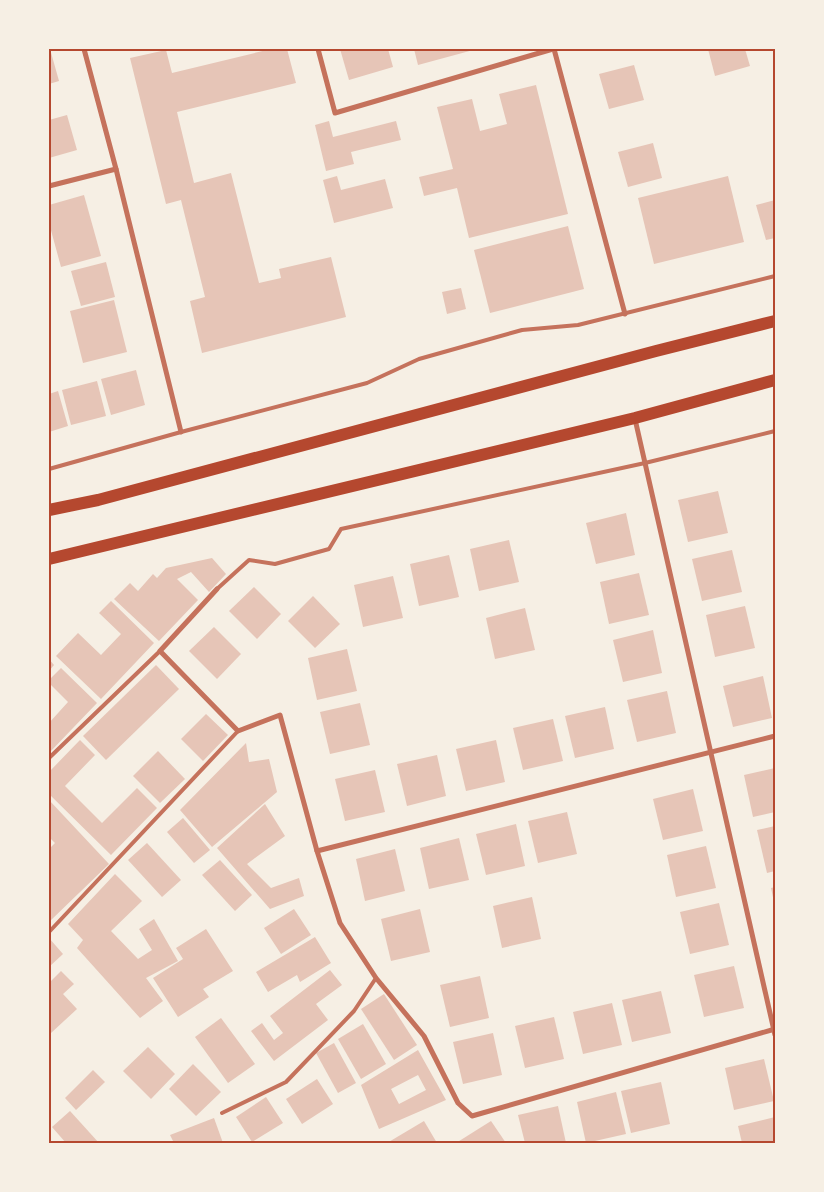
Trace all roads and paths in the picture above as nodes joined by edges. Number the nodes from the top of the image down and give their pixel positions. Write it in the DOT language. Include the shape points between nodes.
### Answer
graph roads {
  1 [pos="84,49"];
  2 [pos="318,49"];
  3 [pos="554,49"];
  4 [pos="116,169"];
  5 [pos="49,186"];
  6 [pos="775,276"];
  7 [pos="625,314"];
  8 [pos="775,321"];
  9 [pos="775,380"];
  10 [pos="635,418"];
  11 [pos="775,431"];
  12 [pos="181,432"];
  13 [pos="645,463"];
  14 [pos="49,469"];
  15 [pos="49,510"];
  16 [pos="49,558"];
  17 [pos="218,589"];
  18 [pos="160,651"];
  19 [pos="238,731"];
  20 [pos="775,736"];
  21 [pos="711,752"];
  22 [pos="49,758"];
  23 [pos="316,851"];
  24 [pos="49,932"];
  25 [pos="376,978"];
  26 [pos="775,1031"];
  27 [pos="222,1113"];
  1 -- 4 [label="street"];
  2 -- 3 [label="street" via="336,113"];
  3 -- 7 [label="street"];
  4 -- 5 [label="street"];
  4 -- 12 [label="street"];
  6 -- 7 [label="lane"];
  7 -- 12 [label="lane" via="578,325 522,330 419,359 367,383"];
  8 -- 15 [label="main road" via="108,498"];
  9 -- 10 [label="main road"];
  10 -- 13 [label="street"];
  10 -- 16 [label="main road"];
  11 -- 13 [label="lane"];
  12 -- 14 [label="lane"];
  13 -- 17 [label="lane" via="341,529 329,549 275,564 249,560"];
  13 -- 21 [label="street"];
  17 -- 18 [label="street"];
  18 -- 19 [label="street"];
  18 -- 22 [label="lane"];
  19 -- 23 [label="street" via="280,715"];
  19 -- 24 [label="lane"];
  20 -- 21 [label="street"];
  21 -- 23 [label="street"];
  21 -- 26 [label="street"];
  23 -- 25 [label="street" via="340,923"];
  25 -- 26 [label="street" via="424,1036 458,1103 472,1116"];
  25 -- 27 [label="lane" via="354,1011 286,1082"];
}
